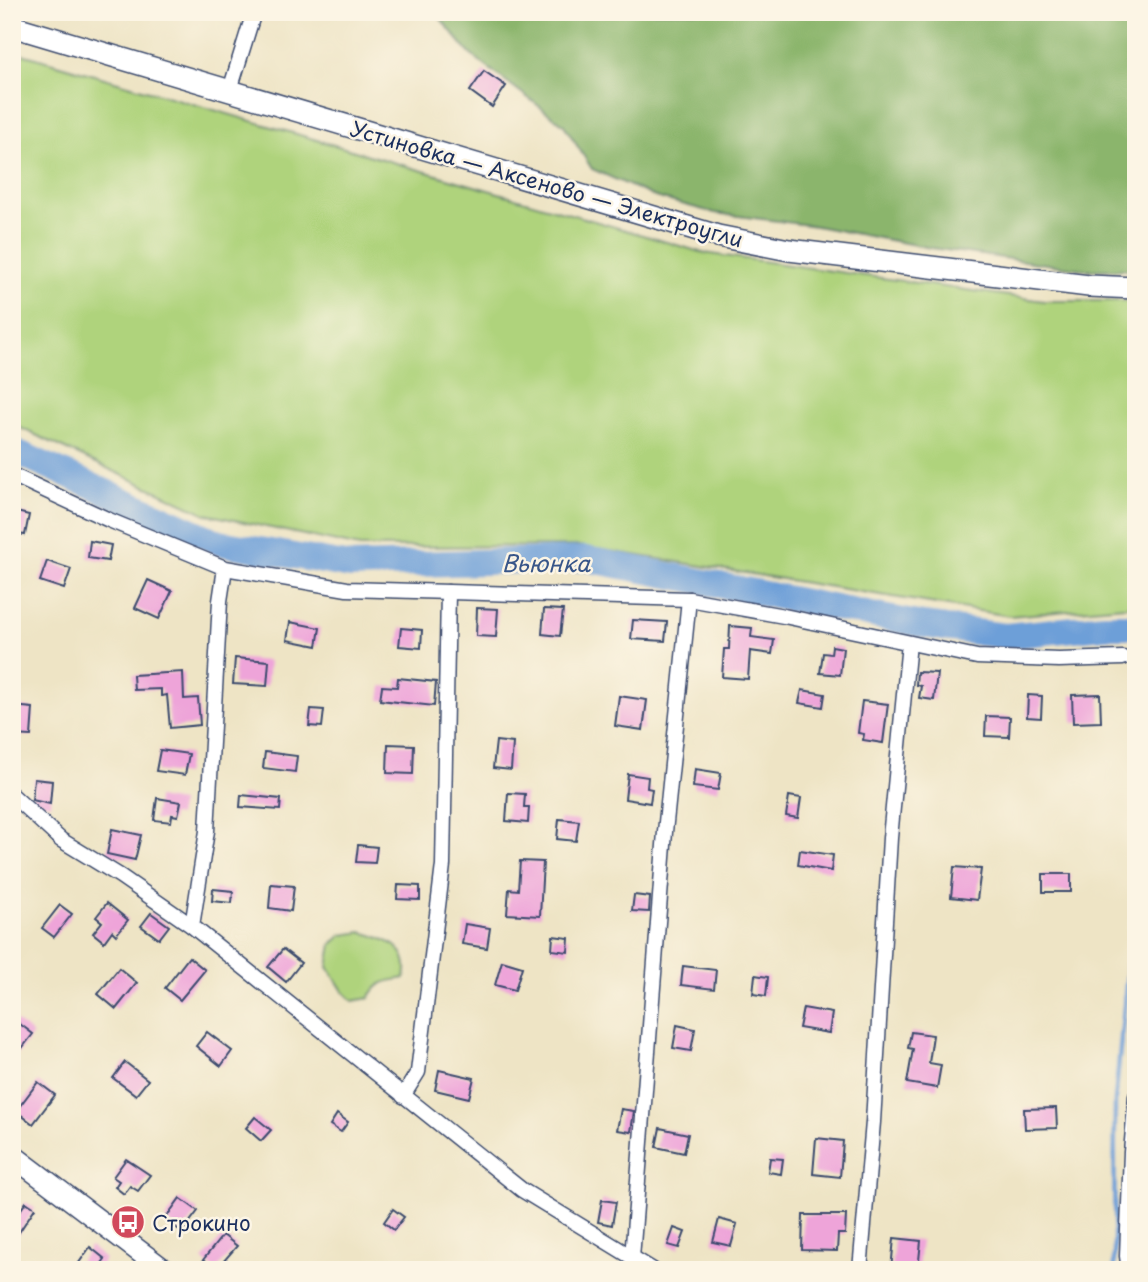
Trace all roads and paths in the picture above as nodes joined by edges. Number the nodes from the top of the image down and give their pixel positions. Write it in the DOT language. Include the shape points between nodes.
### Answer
graph roads {
  1 [pos="254,12"];
  2 [pos="12,26"];
  3 [pos="230,90"];
  4 [pos="1136,288"];
  5 [pos="12,475"];
  6 [pos="225,568"];
  7 [pos="448,592"];
  8 [pos="689,599"];
  9 [pos="909,643"];
  10 [pos="1123,658"];
  11 [pos="12,795"];
  12 [pos="192,926"];
  13 [pos="403,1096"];
  14 [pos="1136,1096"];
  15 [pos="12,1155"];
  16 [pos="632,1258"];
  17 [pos="164,1270"];
  18 [pos="653,1270"];
  19 [pos="860,1270"];
  20 [pos="1129,1270"];
  1 -- 3 [label="street"];
  2 -- 3 [label="main road, Устиновка — Аксеново — Электроугли"];
  3 -- 4 [label="main road, Устиновка — Аксеново — Электроугли" via="719,236 789,250"];
  5 -- 6 [label="street"];
  6 -- 7 [label="street" via="348,589"];
  6 -- 12 [label="street" via="207,831"];
  7 -- 8 [label="street"];
  7 -- 13 [label="street" via="443,865 418,1072"];
  8 -- 9 [label="street"];
  8 -- 16 [label="street" via="665,832"];
  9 -- 10 [label="street" via="977,657"];
  9 -- 19 [label="street"];
  11 -- 12 [label="street" via="61,840"];
  12 -- 13 [label="street"];
  13 -- 16 [label="street" via="522,1190"];
  14 -- 20 [label="street"];
  15 -- 17 [label="main road"];
  16 -- 18 [label="street"];
}
